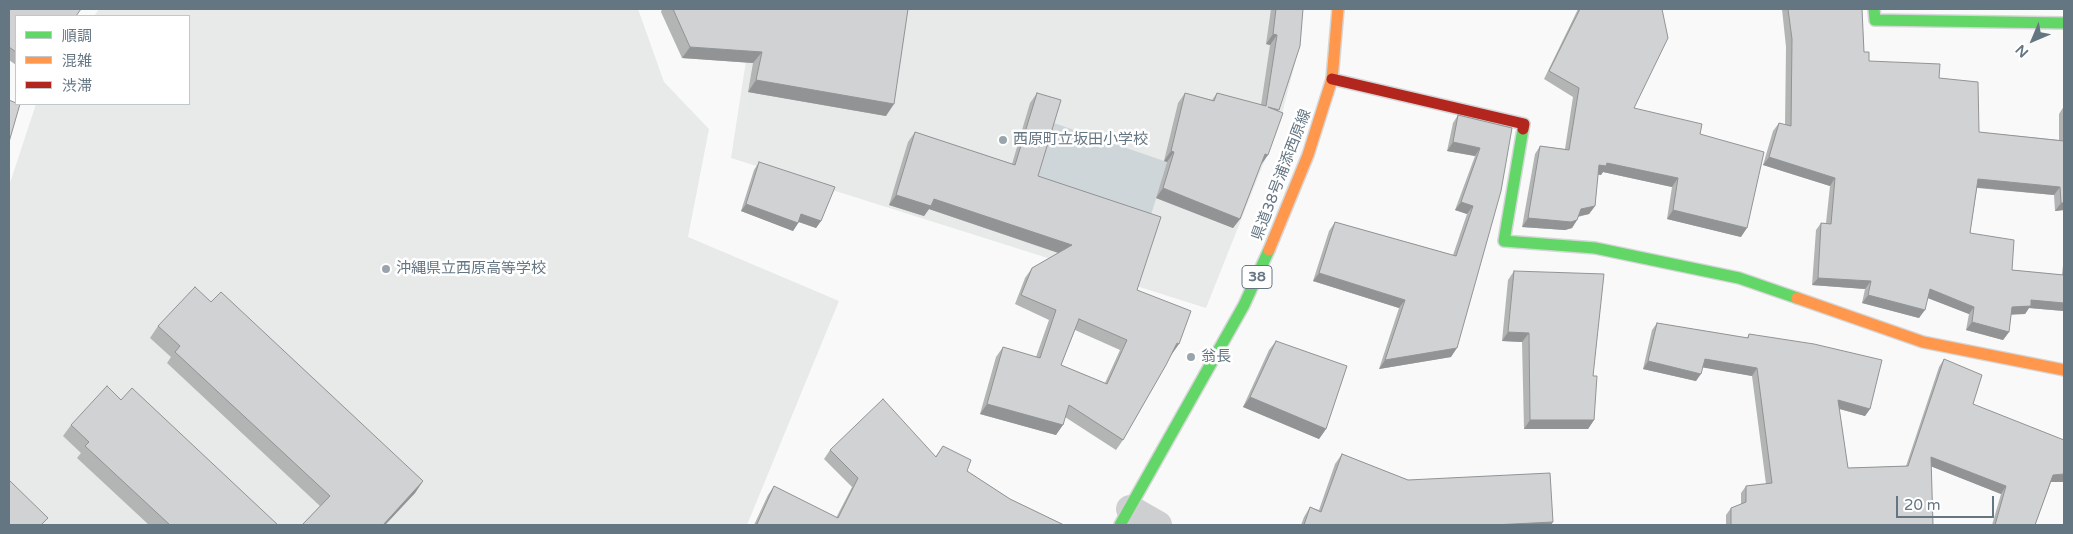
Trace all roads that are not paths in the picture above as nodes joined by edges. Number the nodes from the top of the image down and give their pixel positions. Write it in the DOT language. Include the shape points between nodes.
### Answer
graph roads {
  1 [pos="1338,9"];
  2 [pos="1874,9"];
  3 [pos="2064,23"];
  4 [pos="1332,80"];
  5 [pos="2064,370"];
  6 [pos="1125,517"];
  7 [pos="1158,525"];
  1 -- 4 [label="street, 県道38号浦添西原線 / 38"];
  2 -- 3 [label="street" via="1875,20"];
  4 -- 5 [label="street" via="1524,124 1504,241 1595,248 1739,278 1924,342"];
  4 -- 6 [label="street, 県道38号浦添西原線 / 38" via="1308,155 1244,304"];
  6 -- 7 [label="street"];
}
